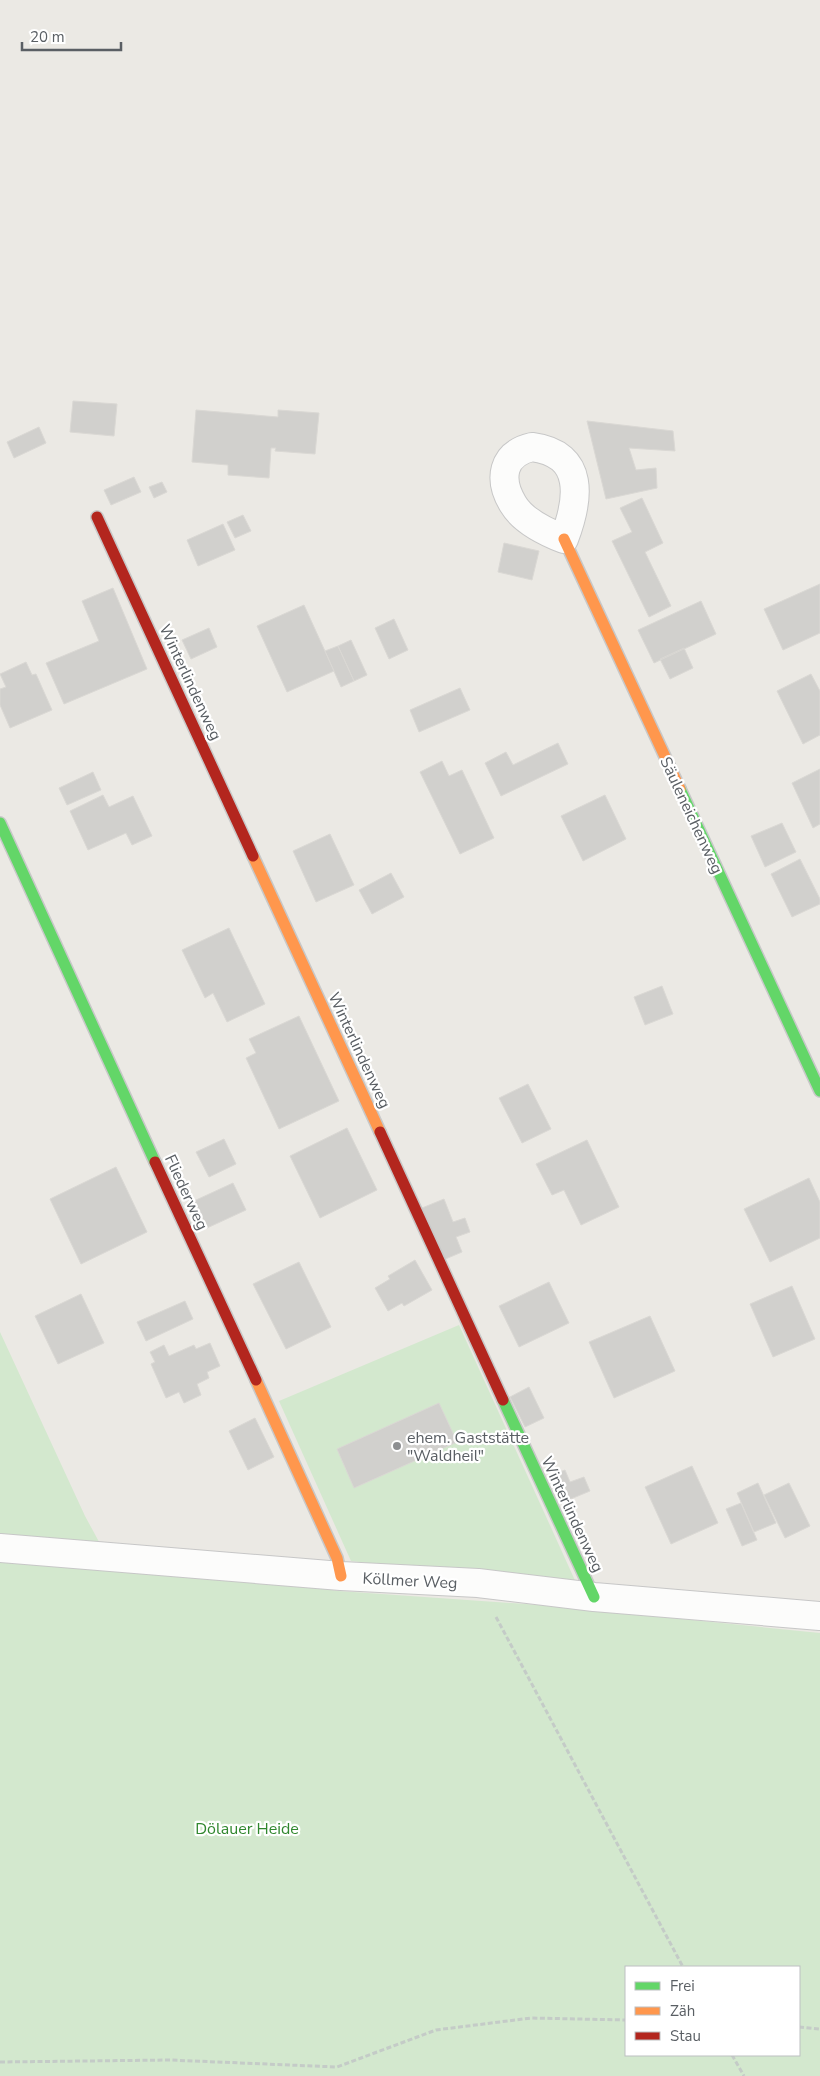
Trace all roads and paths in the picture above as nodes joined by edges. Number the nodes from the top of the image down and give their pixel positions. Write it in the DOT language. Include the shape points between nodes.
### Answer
graph roads {
  1 [pos="97,517"];
  2 [pos="564,539"];
  3 [pos="0,823"];
  4 [pos="820,1091"];
  5 [pos="0,1548"];
  6 [pos="341,1576"];
  7 [pos="478,1583"];
  8 [pos="594,1597"];
  9 [pos="820,1616"];
  10 [pos="682,1966"];
  11 [pos="625,2020"];
  12 [pos="800,2027"];
  13 [pos="820,2028"];
  14 [pos="733,2056"];
  15 [pos="0,2062"];
  16 [pos="744,2076"];
  1 -- 8 [label="street, Winterlindenweg"];
  2 -- 4 [label="street, Säuleneichenweg"];
  3 -- 6 [label="street, Fliederweg" via="333,1549"];
  5 -- 6 [label="street, Köllmer Weg"];
  6 -- 7 [label="street, Köllmer Weg"];
  7 -- 8 [label="street, Köllmer Weg"];
  7 -- 10 [label="path"];
  8 -- 9 [label="street, Köllmer Weg"];
  11 -- 15 [label="path" via="531,2018 436,2030 337,2067 170,2060"];
  12 -- 13 [label="path"];
  14 -- 16 [label="path"];
}
